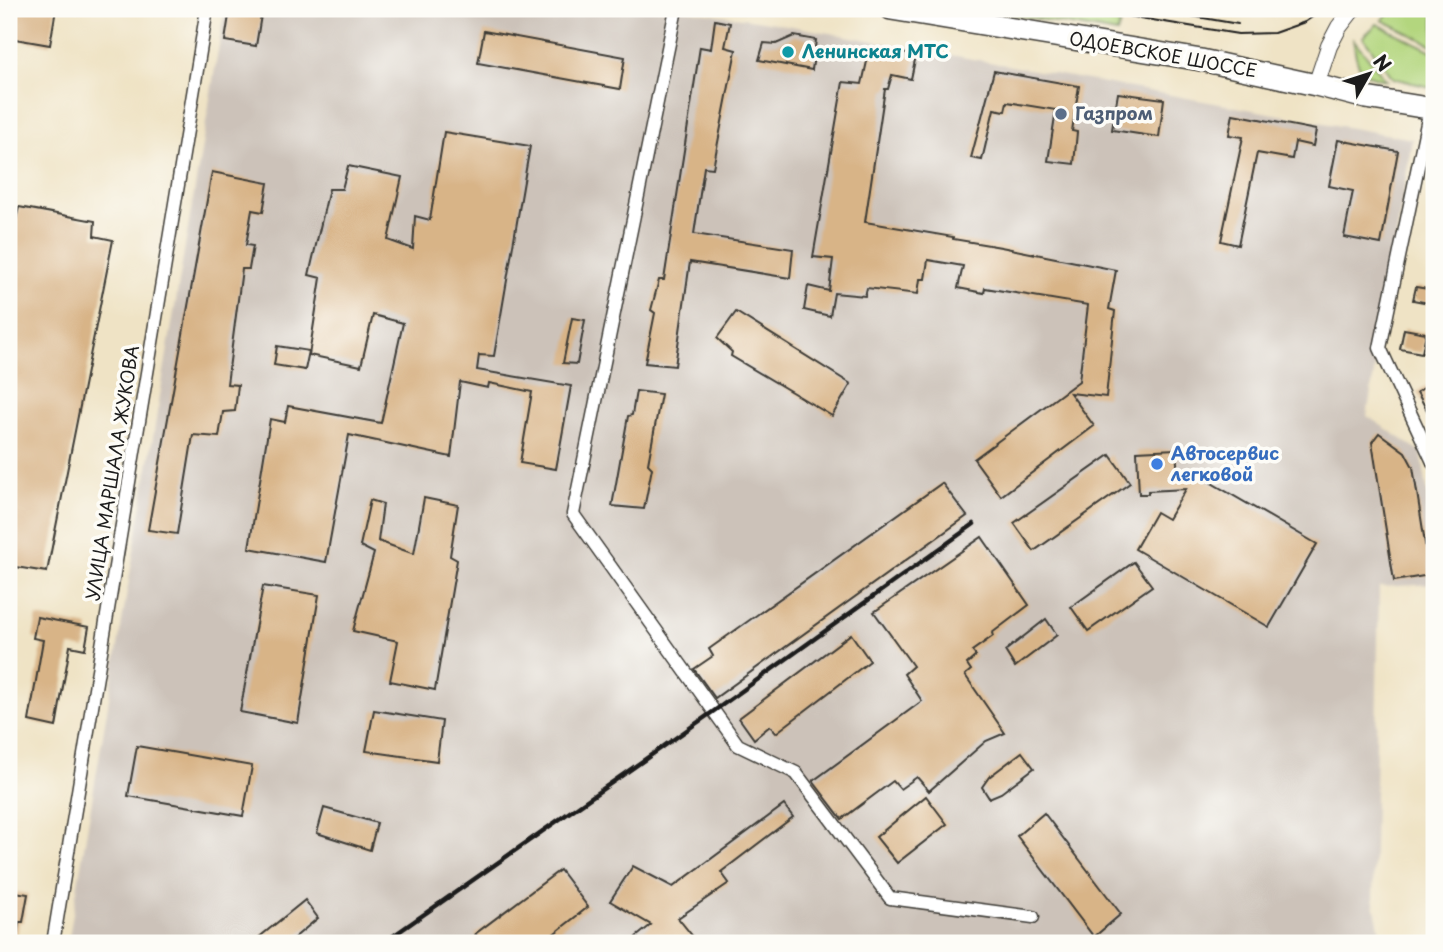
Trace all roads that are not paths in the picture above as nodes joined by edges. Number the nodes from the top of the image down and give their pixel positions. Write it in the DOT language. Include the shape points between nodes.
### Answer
graph roads {
  1 [pos="207,9"];
  2 [pos="676,9"];
  3 [pos="891,9"];
  4 [pos="1353,9"];
  5 [pos="1316,85"];
  6 [pos="1432,109"];
  7 [pos="1434,464"];
  8 [pos="1033,917"];
  9 [pos="53,943"];
  1 -- 9 [label="street, УЛИЦА МАРШАЛА ЖУКОВА"];
  2 -- 8 [label="street" via="573,514 738,745 796,773 890,898"];
  3 -- 5 [label="main road, ОДОЕВСКОЕ ШОССЕ" via="1201,60"];
  4 -- 5 [label="street" via="1329,46"];
  5 -- 6 [label="main road, ОДОЕВСКОЕ ШОССЕ"];
  6 -- 7 [label="street" via="1380,348"];
}
